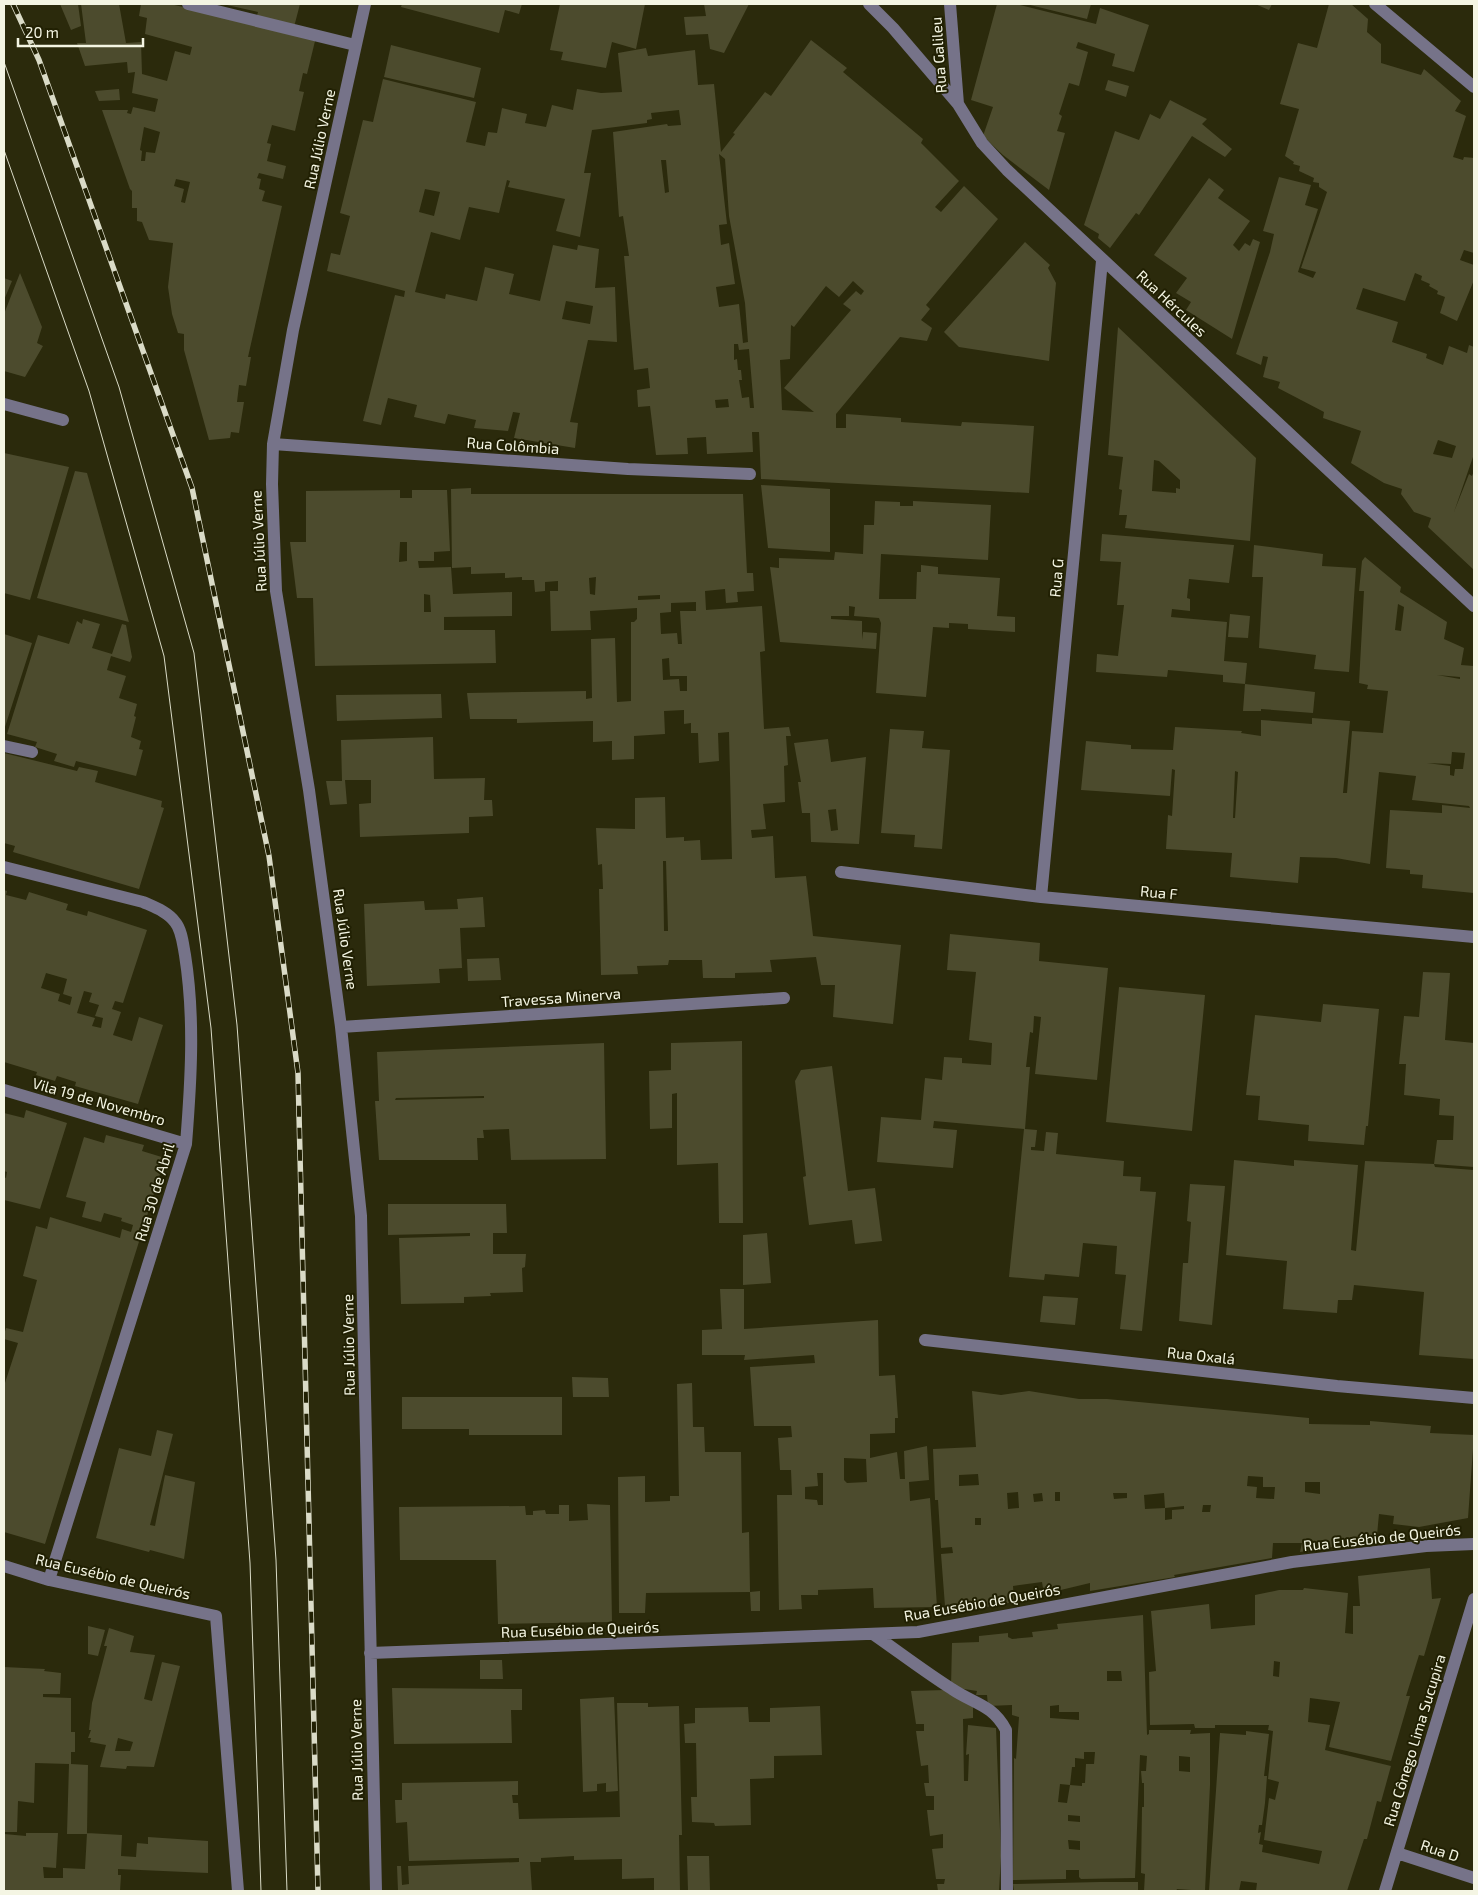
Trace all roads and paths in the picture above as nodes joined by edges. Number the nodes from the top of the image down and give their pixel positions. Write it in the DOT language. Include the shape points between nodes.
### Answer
graph roads {
  1 [pos="188,4"];
  2 [pos="365,4"];
  3 [pos="869,4"];
  4 [pos="950,4"];
  5 [pos="1376,4"];
  6 [pos="355,46"];
  7 [pos="1474,87"];
  8 [pos="958,104"];
  9 [pos="1102,261"];
  10 [pos="4,404"];
  11 [pos="63,420"];
  12 [pos="273,444"];
  13 [pos="750,474"];
  14 [pos="1474,606"];
  15 [pos="4,746"];
  16 [pos="32,752"];
  17 [pos="4,867"];
  18 [pos="841,872"];
  19 [pos="1041,897"];
  20 [pos="1474,937"];
  21 [pos="784,998"];
  22 [pos="341,1027"];
  23 [pos="4,1090"];
  24 [pos="186,1144"];
  25 [pos="925,1340"];
  26 [pos="1474,1398"];
  27 [pos="1474,1544"];
  28 [pos="4,1566"];
  29 [pos="49,1580"];
  30 [pos="1474,1599"];
  31 [pos="873,1634"];
  32 [pos="370,1653"];
  33 [pos="1397,1853"];
  34 [pos="1474,1878"];
  35 [pos="238,1891"];
  36 [pos="376,1891"];
  37 [pos="1006,1891"];
  38 [pos="1385,1891"];
  1 -- 6 [label="street"];
  2 -- 6 [label="street, Rua Júlio Verne"];
  3 -- 8 [label="street, Rua Hércules"];
  4 -- 8 [label="street, Rua Galileu"];
  5 -- 7 [label="street"];
  6 -- 12 [label="street, Rua Júlio Verne" via="293,330"];
  8 -- 9 [label="street, Rua Hércules" via="982,143"];
  9 -- 14 [label="street, Rua Hércules"];
  9 -- 19 [label="street, Rua G"];
  10 -- 11 [label="street"];
  12 -- 13 [label="street, Rua Colômbia" via="628,469"];
  12 -- 22 [label="street, Rua Júlio Verne" via="276,591 309,790"];
  15 -- 16 [label="street"];
  17 -- 24 [label="street, Rua 30 de Abril" via="143,902 176,922 184,949 190,1012 191,1081"];
  18 -- 19 [label="street, Rua F"];
  19 -- 20 [label="street, Rua F"];
  21 -- 22 [label="street, Travessa Minerva"];
  22 -- 32 [label="street, Rua Júlio Verne" via="361,1216"];
  23 -- 24 [label="street, Vila 19 de Novembro"];
  24 -- 29 [label="street, Rua 30 de Abril"];
  25 -- 26 [label="street, Rua Oxalá" via="1327,1385"];
  27 -- 31 [label="street, Rua Eusébio de Queirós" via="1426,1546 1292,1562 918,1632"];
  28 -- 29 [label="street, Rua Eusébio de Queirós"];
  29 -- 35 [label="street, Rua Eusébio de Queirós" via="216,1616"];
  30 -- 33 [label="street, Rua Cônego Lima Sucupira"];
  31 -- 32 [label="street, Rua Eusébio de Queirós"];
  31 -- 37 [label="street" via="952,1690 999,1716 1006,1730"];
  32 -- 36 [label="street, Rua Júlio Verne"];
  33 -- 34 [label="street, Rua D"];
  33 -- 38 [label="street, Rua Cônego Lima Sucupira"];
}
